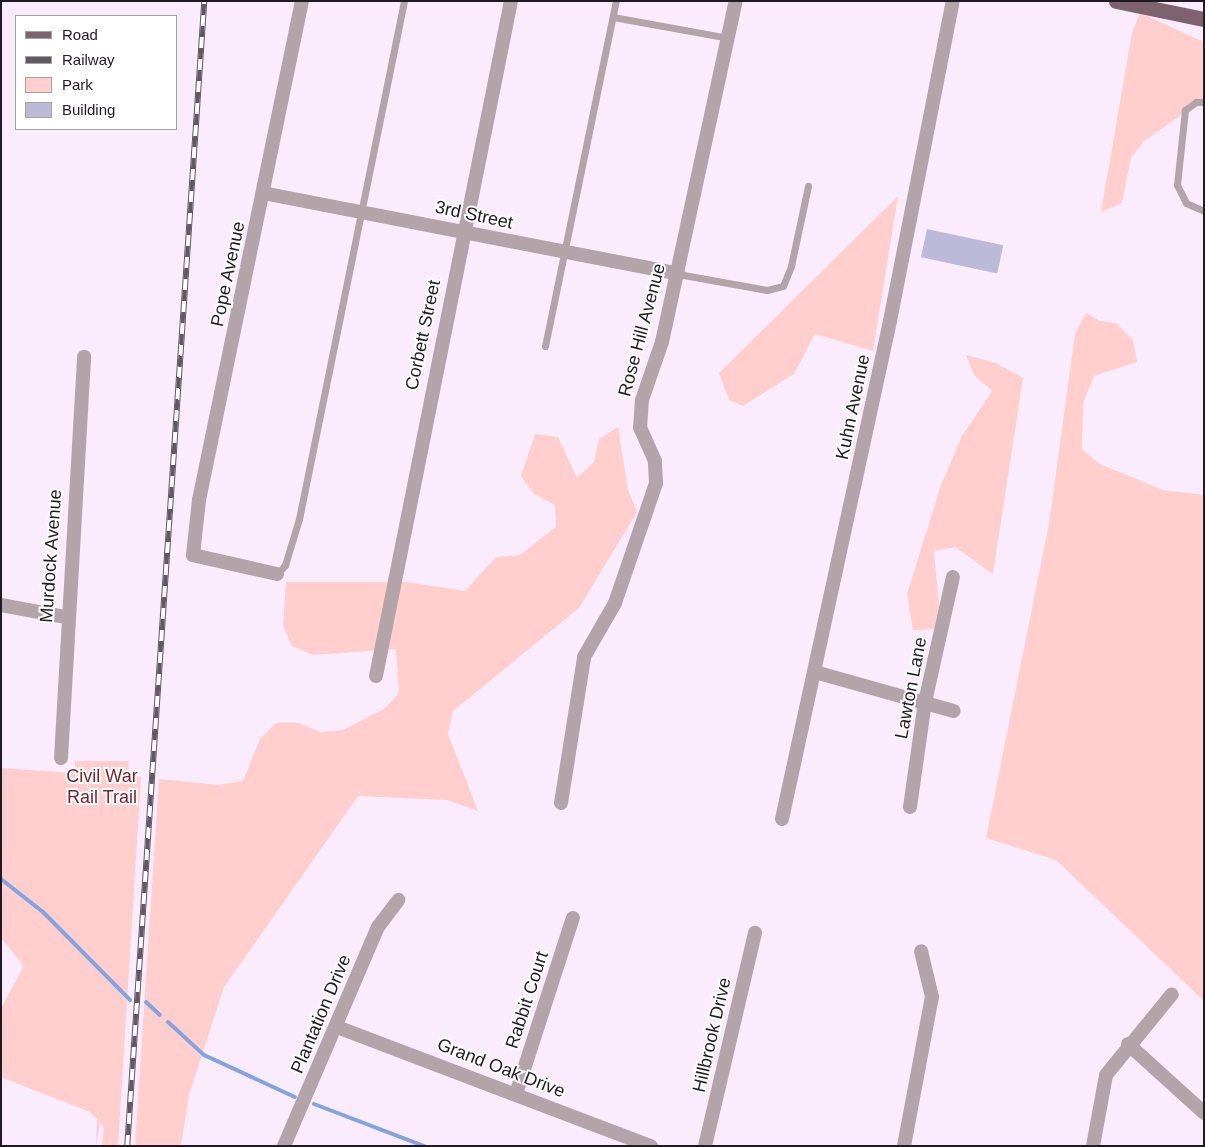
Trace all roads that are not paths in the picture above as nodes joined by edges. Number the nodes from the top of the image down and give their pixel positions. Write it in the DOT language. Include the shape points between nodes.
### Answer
graph roads {
  1 [pos="302,1"];
  2 [pos="404,1"];
  3 [pos="511,1"];
  4 [pos="616,1"];
  5 [pos="736,1"];
  6 [pos="953,1"];
  7 [pos="1126,2"];
  8 [pos="613,17"];
  9 [pos="1204,19"];
  10 [pos="728,38"];
  11 [pos="1204,102"];
  12 [pos="808,186"];
  13 [pos="263,193"];
  14 [pos="362,211"];
  15 [pos="1204,211"];
  16 [pos="464,232"];
  17 [pos="564,253"];
  18 [pos="678,274"];
  19 [pos="545,346"];
  20 [pos="84,357"];
  21 [pos="277,574"];
  22 [pos="953,577"];
  23 [pos="1,605"];
  24 [pos="66,617"];
  25 [pos="815,672"];
  26 [pos="376,676"];
  27 [pos="925,702"];
  28 [pos="954,711"];
  29 [pos="61,758"];
  30 [pos="561,803"];
  31 [pos="910,807"];
  32 [pos="782,819"];
  33 [pos="398,900"];
  34 [pos="573,918"];
  35 [pos="755,933"];
  36 [pos="921,951"];
  37 [pos="1172,994"];
  38 [pos="337,1027"];
  39 [pos="1128,1044"];
  40 [pos="516,1094"];
  41 [pos="1204,1113"];
  42 [pos="284,1146"];
  43 [pos="650,1146"];
  44 [pos="705,1146"];
  45 [pos="904,1146"];
  46 [pos="1093,1146"];
  1 -- 13 [label="street, Pope Avenue"];
  2 -- 14 [label="lane"];
  3 -- 16 [label="street, Corbett Street"];
  4 -- 8 [label="lane"];
  5 -- 10 [label="street, Rose Hill Avenue"];
  6 -- 25 [label="street, Kuhn Avenue"];
  7 -- 9 [label="main road"];
  8 -- 10 [label="lane"];
  8 -- 17 [label="lane"];
  10 -- 18 [label="street, Rose Hill Avenue"];
  11 -- 15 [label="lane" via="1196,102 1185,110 1177,185 1186,203"];
  12 -- 18 [label="lane" via="791,266 782,286 767,290"];
  13 -- 14 [label="street, 3rd Street"];
  13 -- 21 [label="street, Pope Avenue" via="198,500 193,555"];
  14 -- 16 [label="street, 3rd Street"];
  14 -- 21 [label="lane" via="299,519 285,565"];
  16 -- 17 [label="street, 3rd Street"];
  16 -- 26 [label="street, Corbett Street"];
  17 -- 18 [label="street, 3rd Street"];
  17 -- 19 [label="lane"];
  18 -- 30 [label="street, Rose Hill Avenue" via="640,416 654,461 656,483 615,603 584,657"];
  20 -- 24 [label="street, Murdock Avenue"];
  22 -- 27 [label="street, Lawton Lane"];
  23 -- 24 [label="street"];
  24 -- 29 [label="street, Murdock Avenue"];
  25 -- 27 [label="street"];
  25 -- 32 [label="street, Kuhn Avenue"];
  27 -- 28 [label="street"];
  27 -- 31 [label="street, Lawton Lane"];
  33 -- 38 [label="street, Plantation Drive" via="378,927"];
  34 -- 40 [label="street, Rabbit Court"];
  35 -- 44 [label="street, Hillbrook Drive"];
  36 -- 45 [label="street" via="932,997"];
  37 -- 39 [label="street"];
  38 -- 40 [label="street, Grand Oak Drive"];
  38 -- 42 [label="street, Plantation Drive"];
  39 -- 41 [label="street"];
  39 -- 46 [label="street" via="1106,1075"];
  40 -- 43 [label="street, Grand Oak Drive"];
}
